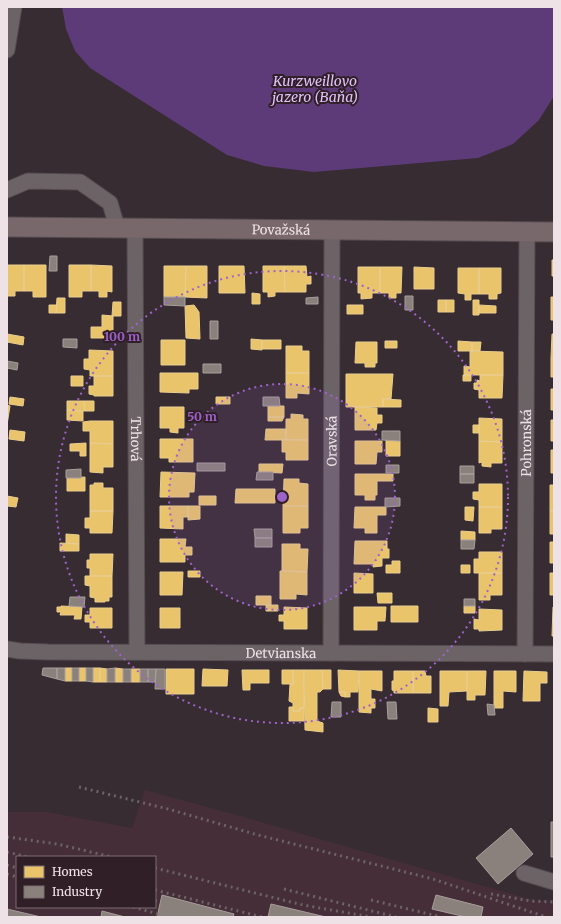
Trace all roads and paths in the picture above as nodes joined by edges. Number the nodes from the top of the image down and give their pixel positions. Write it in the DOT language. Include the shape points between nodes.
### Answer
graph roads {
  1 [pos="14,7"];
  2 [pos="7,50"];
  3 [pos="7,190"];
  4 [pos="7,227"];
  5 [pos="126,227"];
  6 [pos="332,229"];
  7 [pos="527,232"];
  8 [pos="554,232"];
  9 [pos="7,649"];
  10 [pos="137,651"];
  11 [pos="331,653"];
  12 [pos="525,654"];
  13 [pos="554,654"];
  14 [pos="524,873"];
  15 [pos="554,882"];
  1 -- 2 [label="street"];
  3 -- 5 [label="street, Trhová" via="28,181 80,182 110,203"];
  4 -- 5 [label="main road, Považská"];
  5 -- 6 [label="main road, Považská"];
  5 -- 10 [label="street, Trhová"];
  6 -- 7 [label="main road, Považská"];
  6 -- 11 [label="street, Oravská"];
  7 -- 8 [label="main road, Považská"];
  7 -- 12 [label="street, Pohronská"];
  9 -- 10 [label="street, Detvianska" via="48,652"];
  10 -- 11 [label="street, Detvianska"];
  11 -- 12 [label="street, Detvianska"];
  12 -- 13 [label="street, Detvianska"];
  14 -- 15 [label="street"];
}
